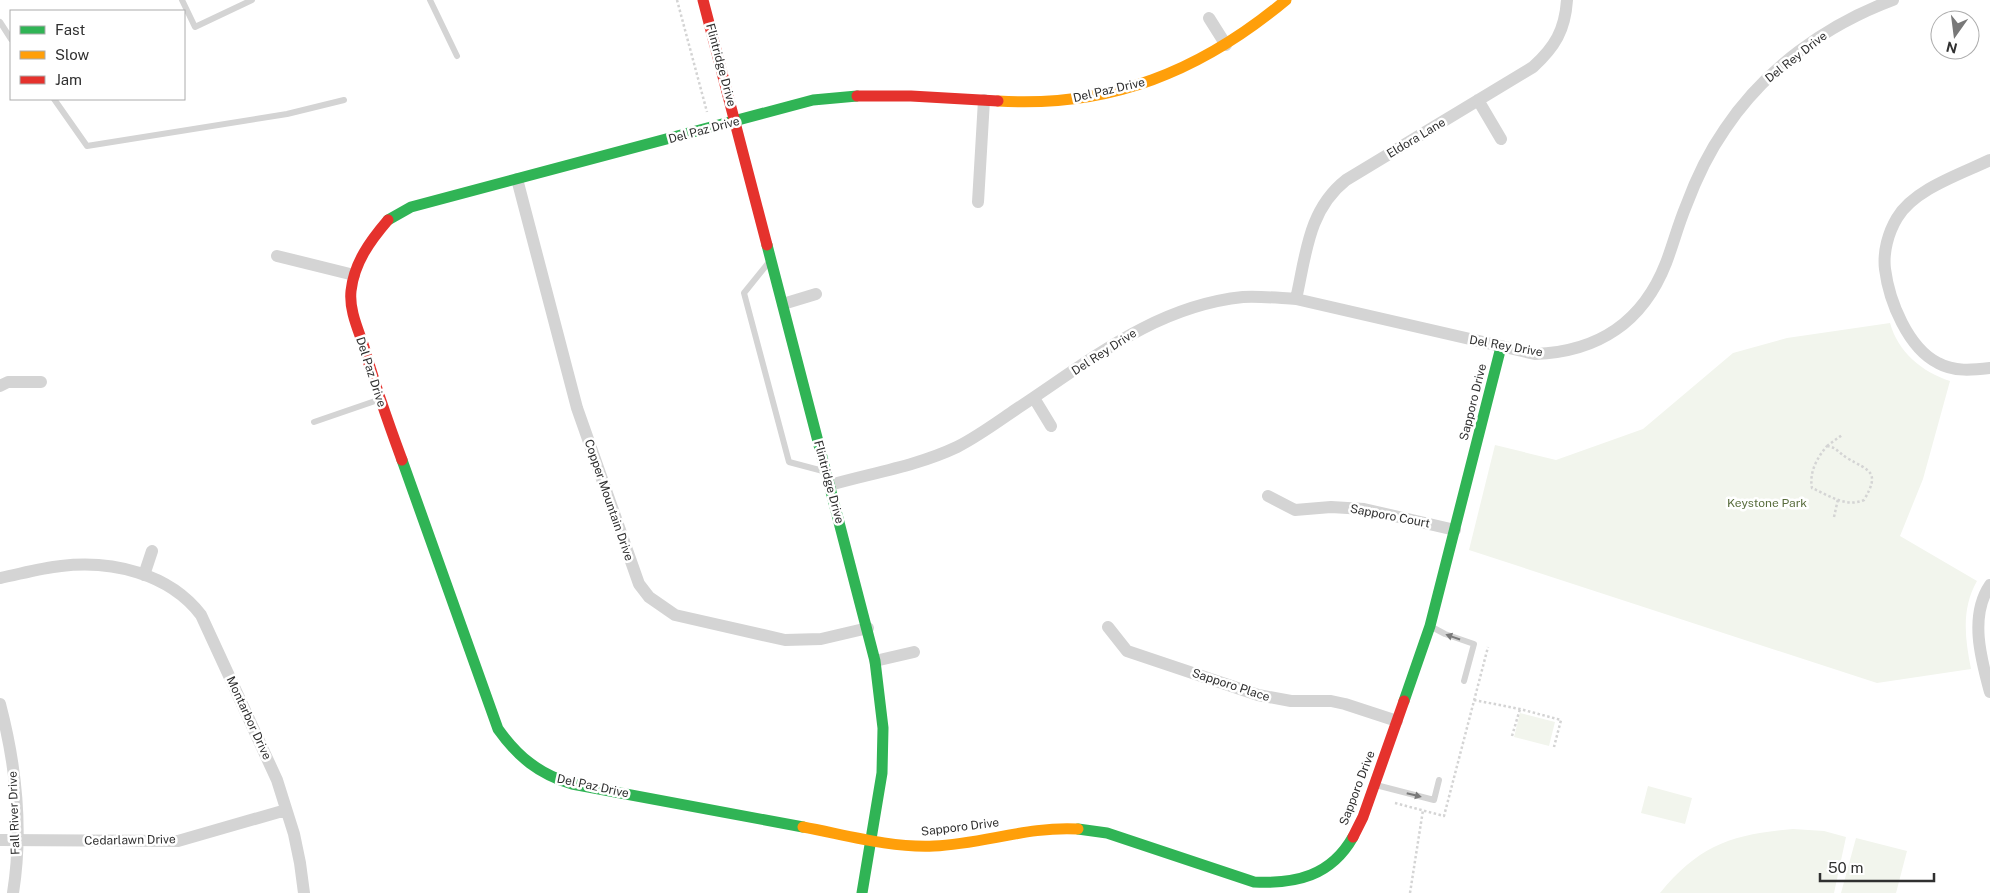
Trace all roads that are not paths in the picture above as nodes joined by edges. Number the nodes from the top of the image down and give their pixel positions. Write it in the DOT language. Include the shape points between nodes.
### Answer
graph roads {
  1 [pos="182,0"];
  2 [pos="252,0"];
  3 [pos="430,0"];
  4 [pos="703,0"];
  5 [pos="1286,0"];
  6 [pos="1567,0"];
  7 [pos="1894,0"];
  8 [pos="1209,18"];
  9 [pos="0,22"];
  10 [pos="10,37"];
  11 [pos="1226,45"];
  12 [pos="457,56"];
  13 [pos="55,100"];
  14 [pos="344,100"];
  15 [pos="984,100"];
  16 [pos="1478,100"];
  17 [pos="736,121"];
  18 [pos="1502,139"];
  19 [pos="1990,160"];
  20 [pos="517,179"];
  21 [pos="978,202"];
  22 [pos="276,256"];
  23 [pos="771,258"];
  24 [pos="354,275"];
  25 [pos="816,294"];
  26 [pos="1296,300"];
  27 [pos="784,304"];
  28 [pos="1501,347"];
  29 [pos="1990,368"];
  30 [pos="41,382"];
  31 [pos="0,386"];
  32 [pos="1034,398"];
  33 [pos="380,399"];
  34 [pos="314,422"];
  35 [pos="1051,426"];
  36 [pos="828,478"];
  37 [pos="1268,496"];
  38 [pos="1455,530"];
  39 [pos="152,551"];
  40 [pos="144,574"];
  41 [pos="0,578"];
  42 [pos="1990,585"];
  43 [pos="1430,626"];
  44 [pos="1108,627"];
  45 [pos="868,628"];
  46 [pos="914,652"];
  47 [pos="876,661"];
  48 [pos="1464,681"];
  49 [pos="1990,692"];
  50 [pos="0,704"];
  51 [pos="1397,721"];
  52 [pos="1439,780"];
  53 [pos="1375,784"];
  54 [pos="286,810"];
  55 [pos="872,839"];
  56 [pos="0,840"];
  57 [pos="17,841"];
  58 [pos="13,893"];
  59 [pos="304,893"];
  60 [pos="862,893"];
  1 -- 2 [label="lane" via="195,27"];
  3 -- 12 [label="lane"];
  4 -- 17 [label="street, Flintridge Drive"];
  5 -- 11 [label="street, Del Paz Drive"];
  6 -- 16 [label="street, Eldora Lane" via="1562,28 1548,54 1533,67"];
  7 -- 28 [label="street, Del Rey Drive" via="1848,19 1811,42 1764,82 1744,104 1725,128 1698,176 1665,265 1635,315 1598,341 1578,348 1535,354"];
  8 -- 11 [label="street"];
  9 -- 10 [label="lane"];
  11 -- 15 [label="street, Del Paz Drive" via="1178,71 1123,89 1066,100"];
  13 -- 14 [label="lane" via="88,146 287,114"];
  15 -- 17 [label="street, Del Paz Drive" via="855,94 813,100"];
  15 -- 21 [label="street"];
  16 -- 18 [label="street"];
  16 -- 26 [label="street, Eldora Lane" via="1333,190 1311,231"];
  17 -- 20 [label="street, Del Paz Drive"];
  17 -- 23 [label="street, Flintridge Drive"];
  19 -- 29 [label="street" via="1923,192 1897,217 1888,235 1885,269 1898,313 1910,338 1922,352 1954,369"];
  20 -- 24 [label="street, Del Paz Drive" via="411,207 389,220 374,235"];
  20 -- 45 [label="street, Copper Mountain Drive" via="576,408 638,584 655,602 675,615 785,640 821,639"];
  22 -- 24 [label="street"];
  23 -- 27 [label="street, Flintridge Drive"];
  23 -- 36 [label="lane" via="744,293 789,462"];
  24 -- 33 [label="street, Del Paz Drive" via="352,309"];
  25 -- 27 [label="street"];
  26 -- 28 [label="street, Del Rey Drive"];
  26 -- 32 [label="street, Del Rey Drive" via="1244,297 1171,314 1123,339"];
  27 -- 36 [label="street, Flintridge Drive"];
  28 -- 38 [label="street, Sapporo Drive"];
  30 -- 31 [label="street" via="8,382"];
  32 -- 35 [label="street"];
  32 -- 36 [label="street, Del Rey Drive" via="958,446 914,462"];
  33 -- 34 [label="lane"];
  33 -- 55 [label="street, Del Paz Drive" via="498,729 522,759 537,771 572,784"];
  36 -- 45 [label="street, Flintridge Drive"];
  37 -- 38 [label="street, Sapporo Court" via="1294,510 1364,509"];
  38 -- 43 [label="street, Sapporo Drive"];
  39 -- 40 [label="street"];
  40 -- 41 [label="street, Montarbor Drive" via="85,565 60,566"];
  40 -- 54 [label="street, Montarbor Drive" via="163,582 192,602 201,615 268,757"];
  42 -- 49 [label="street" via="1980,606 1978,623"];
  48 -- 43 [label="lane, one-way" via="1474,644"];
  43 -- 51 [label="street, Sapporo Drive"];
  44 -- 51 [label="street, Sapporo Place" via="1127,651 1258,695 1291,701 1331,701"];
  45 -- 47 [label="street, Flintridge Drive"];
  46 -- 47 [label="street"];
  47 -- 55 [label="street, Flintridge Drive" via="883,752"];
  50 -- 57 [label="street, Fall River Drive" via="12,753"];
  51 -- 53 [label="street, Sapporo Drive"];
  53 -- 52 [label="lane, one-way" via="1434,800"];
  53 -- 55 [label="street, Sapporo Drive" via="1352,839 1340,856 1309,876 1291,882 1254,882 1107,834 1084,830 1039,830 935,846 898,845"];
  54 -- 57 [label="street, Cedarlawn Drive" via="178,841"];
  54 -- 59 [label="street, Montarbor Drive"];
  55 -- 60 [label="street, Flintridge Drive"];
  56 -- 57 [label="street, Cedarlawn Drive"];
  57 -- 58 [label="street, Fall River Drive"];
}
